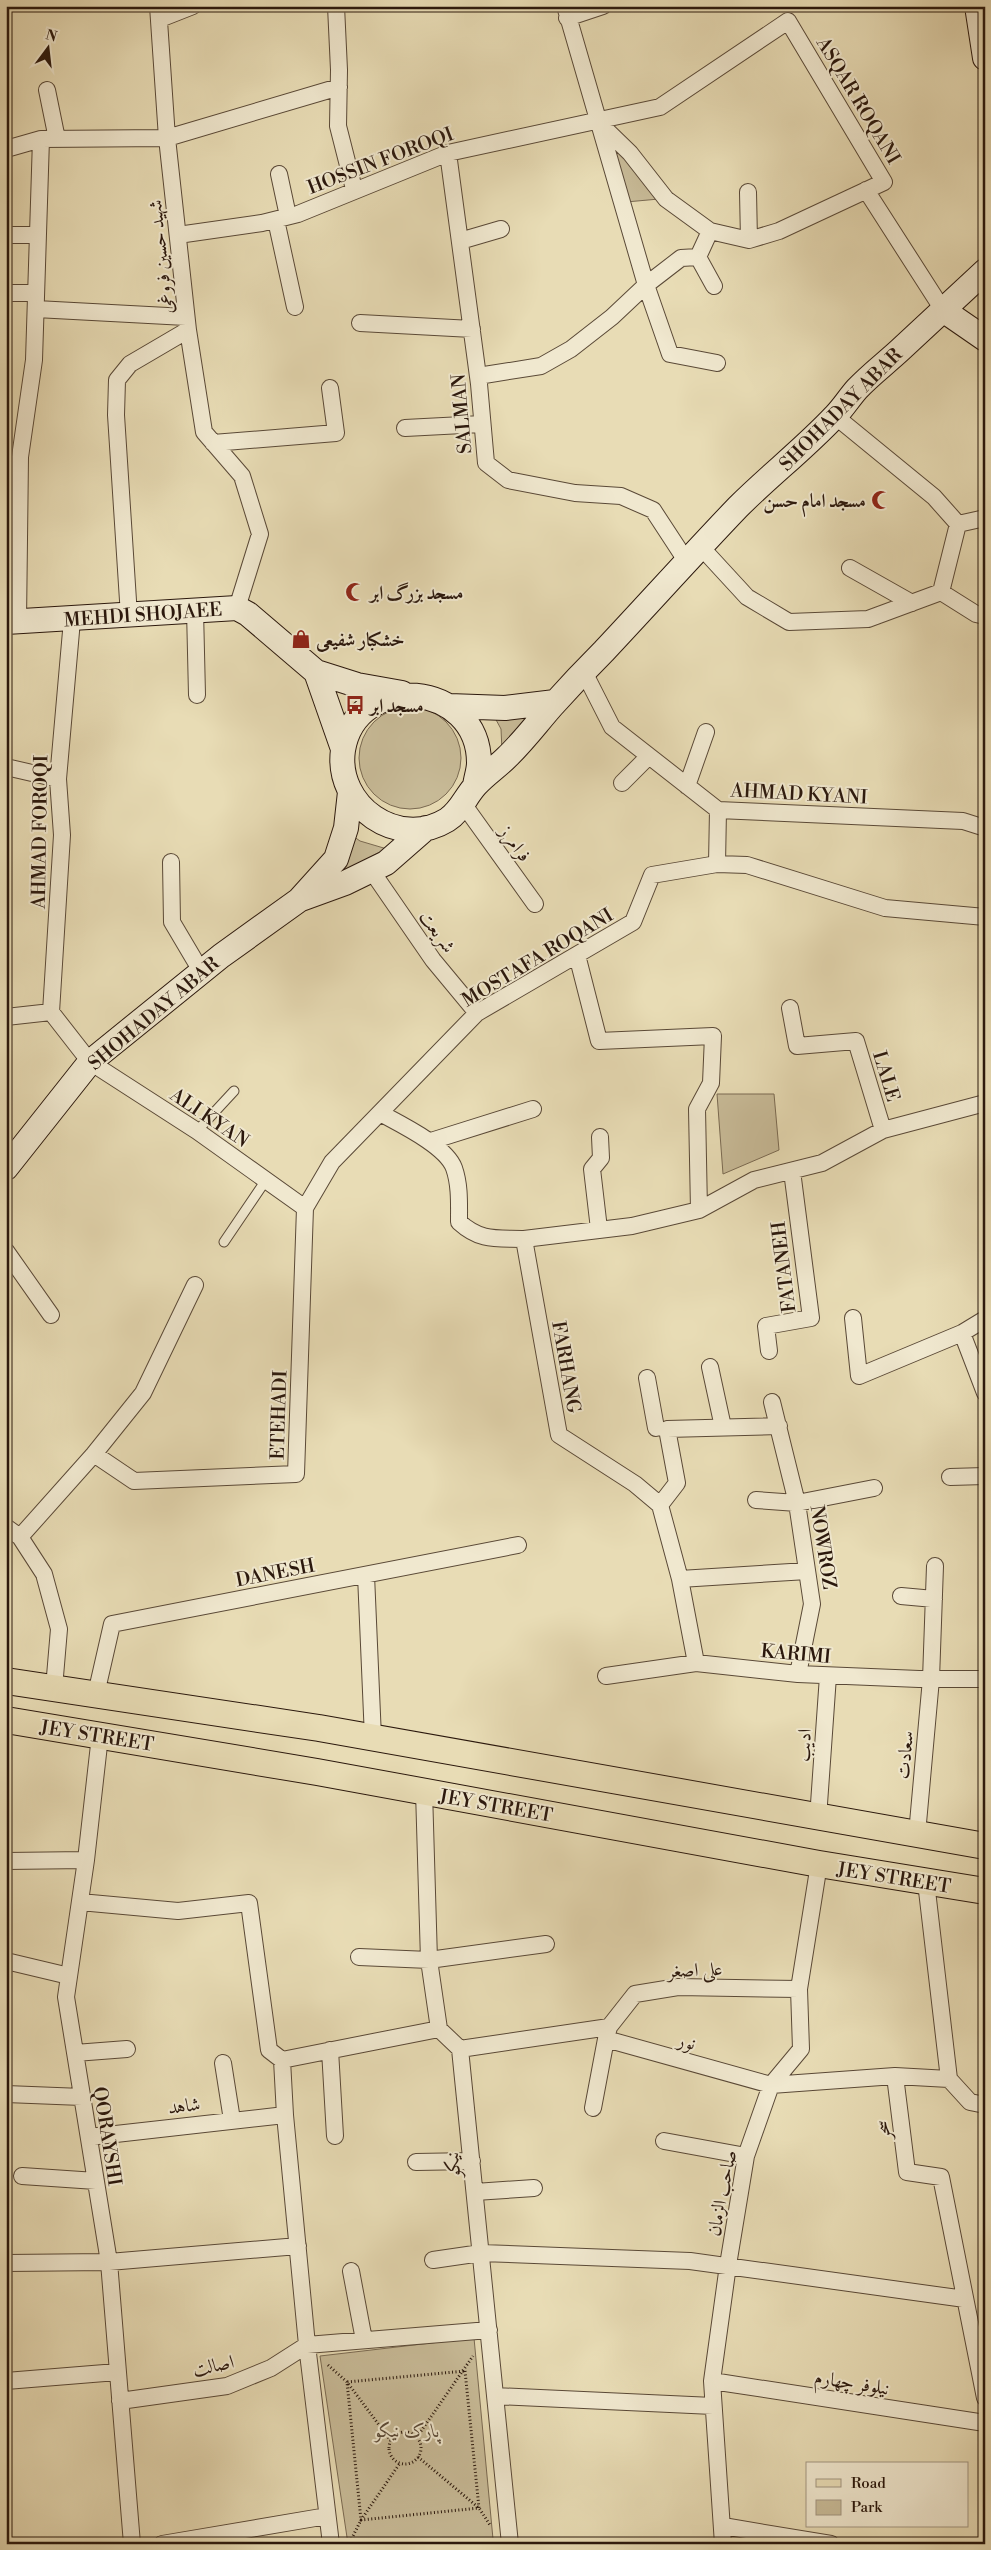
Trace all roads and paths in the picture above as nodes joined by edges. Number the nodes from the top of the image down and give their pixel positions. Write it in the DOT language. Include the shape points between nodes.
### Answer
graph roads {
  1 [pos="193,6"];
  2 [pos="336,6"];
  3 [pos="604,6"];
  4 [pos="977,6"];
  5 [pos="566,12"];
  6 [pos="159,13"];
  7 [pos="985,58"];
  8 [pos="339,87"];
  9 [pos="47,90"];
  10 [pos="596,121"];
  11 [pos="167,138"];
  12 [pos="57,139"];
  13 [pos="41,140"];
  14 [pos="6,149"];
  15 [pos="448,152"];
  16 [pos="279,174"];
  17 [pos="354,189"];
  18 [pos="866,190"];
  19 [pos="748,192"];
  20 [pos="282,218"];
  21 [pos="501,229"];
  22 [pos="710,230"];
  23 [pos="178,234"];
  24 [pos="6,235"];
  25 [pos="38,235"];
  26 [pos="749,240"];
  27 [pos="460,241"];
  28 [pos="698,257"];
  29 [pos="985,271"];
  30 [pos="646,285"];
  31 [pos="714,286"];
  32 [pos="6,293"];
  33 [pos="36,301"];
  34 [pos="295,306"];
  35 [pos="942,310"];
  36 [pos="187,323"];
  37 [pos="360,323"];
  38 [pos="472,329"];
  39 [pos="985,339"];
  40 [pos="718,364"];
  41 [pos="478,376"];
  42 [pos="330,388"];
  43 [pos="835,416"];
  44 [pos="482,424"];
  45 [pos="405,428"];
  46 [pos="213,443"];
  47 [pos="13,457"];
  48 [pos="985,518"];
  49 [pos="958,524"];
  50 [pos="694,555"];
  51 [pos="850,568"];
  52 [pos="941,592"];
  53 [pos="912,602"];
  54 [pos="237,608"];
  55 [pos="195,610"];
  56 [pos="129,616"];
  57 [pos="985,616"];
  58 [pos="72,620"];
  59 [pos="12,622"];
  60 [pos="316,672"];
  61 [pos="584,672"];
  62 [pos="197,694"];
  63 [pos="406,694"];
  64 [pos="555,702"];
  65 [pos="449,706"];
  66 [pos="706,732"];
  67 [pos="344,749"];
  68 [pos="649,756"];
  69 [pos="6,766"];
  70 [pos="58,779"];
  71 [pos="622,783"];
  72 [pos="687,786"];
  73 [pos="350,792"];
  74 [pos="469,795"];
  75 [pos="718,810"];
  76 [pos="426,828"];
  77 [pos="985,828"];
  78 [pos="171,862"];
  79 [pos="717,864"];
  80 [pos="371,870"];
  81 [pos="299,900"];
  82 [pos="535,904"];
  83 [pos="985,917"];
  84 [pos="577,955"];
  85 [pos="201,971"];
  86 [pos="790,1008"];
  87 [pos="51,1012"];
  88 [pos="477,1013"];
  89 [pos="6,1017"];
  90 [pos="90,1062"];
  91 [pos="234,1091"];
  92 [pos="985,1103"];
  93 [pos="532,1109"];
  94 [pos="380,1113"];
  95 [pos="883,1130"];
  96 [pos="197,1131"];
  97 [pos="600,1137"];
  98 [pos="431,1141"];
  99 [pos="6,1168"];
  100 [pos="792,1171"];
  101 [pos="266,1180"];
  102 [pos="305,1208"];
  103 [pos="699,1210"];
  104 [pos="599,1230"];
  105 [pos="524,1239"];
  106 [pos="224,1242"];
  107 [pos="6,1251"];
  108 [pos="196,1285"];
  109 [pos="51,1315"];
  110 [pos="853,1318"];
  111 [pos="985,1319"];
  112 [pos="962,1333"];
  113 [pos="768,1352"];
  114 [pos="710,1367"];
  115 [pos="647,1378"];
  116 [pos="985,1393"];
  117 [pos="772,1402"];
  118 [pos="779,1426"];
  119 [pos="724,1427"];
  120 [pos="655,1429"];
  121 [pos="94,1454"];
  122 [pos="985,1476"];
  123 [pos="950,1477"];
  124 [pos="874,1488"];
  125 [pos="756,1500"];
  126 [pos="797,1503"];
  127 [pos="660,1505"];
  128 [pos="6,1527"];
  129 [pos="20,1537"];
  130 [pos="518,1545"];
  131 [pos="935,1566"];
  132 [pos="807,1571"];
  133 [pos="366,1575"];
  134 [pos="680,1579"];
  135 [pos="900,1596"];
  136 [pos="934,1599"];
  137 [pos="696,1664"];
  138 [pos="798,1674"];
  139 [pos="606,1676"];
  140 [pos="828,1676"];
  141 [pos="931,1679"];
  142 [pos="985,1679"];
  143 [pos="6,1681"];
  144 [pos="54,1688"];
  145 [pos="96,1694"];
  146 [pos="6,1720"];
  147 [pos="100,1736"];
  148 [pos="372,1738"];
  149 [pos="424,1791"];
  150 [pos="818,1818"];
  151 [pos="917,1834"];
  152 [pos="985,1846"];
  153 [pos="86,1860"];
  154 [pos="6,1861"];
  155 [pos="820,1864"];
  156 [pos="926,1882"];
  157 [pos="985,1892"];
  158 [pos="80,1902"];
  159 [pos="546,1944"];
  160 [pos="358,1957"];
  161 [pos="428,1960"];
  162 [pos="6,1961"];
  163 [pos="69,1976"];
  164 [pos="798,1988"];
  165 [pos="439,2029"];
  166 [pos="607,2033"];
  167 [pos="128,2049"];
  168 [pos="460,2049"];
  169 [pos="330,2050"];
  170 [pos="75,2053"];
  171 [pos="282,2060"];
  172 [pos="223,2063"];
  173 [pos="895,2076"];
  174 [pos="949,2079"];
  175 [pos="771,2084"];
  176 [pos="6,2094"];
  177 [pos="82,2097"];
  178 [pos="985,2105"];
  179 [pos="593,2108"];
  180 [pos="285,2115"];
  181 [pos="232,2120"];
  182 [pos="335,2136"];
  183 [pos="88,2137"];
  184 [pos="664,2141"];
  185 [pos="746,2156"];
  186 [pos="472,2161"];
  187 [pos="416,2162"];
  188 [pos="22,2176"];
  189 [pos="96,2181"];
  190 [pos="534,2188"];
  191 [pos="475,2192"];
  192 [pos="298,2246"];
  193 [pos="481,2252"];
  194 [pos="433,2260"];
  195 [pos="109,2262"];
  196 [pos="6,2264"];
  197 [pos="728,2265"];
  198 [pos="351,2271"];
  199 [pos="966,2299"];
  200 [pos="489,2330"];
  201 [pos="364,2340"];
  202 [pos="307,2345"];
  203 [pos="465,2370"];
  204 [pos="117,2372"];
  205 [pos="6,2381"];
  206 [pos="712,2381"];
  207 [pos="347,2382"];
  208 [pos="495,2396"];
  209 [pos="985,2398"];
  210 [pos="120,2401"];
  211 [pos="713,2406"];
  212 [pos="985,2423"];
  213 [pos="416,2437"];
  214 [pos="390,2441"];
  215 [pos="418,2457"];
  216 [pos="400,2462"];
  217 [pos="479,2508"];
  218 [pos="327,2516"];
  219 [pos="361,2520"];
  220 [pos="723,2526"];
  221 [pos="492,2529"];
  222 [pos="132,2544"];
  223 [pos="162,2544"];
  224 [pos="330,2544"];
  225 [pos="349,2544"];
  226 [pos="510,2544"];
  227 [pos="723,2544"];
  228 [pos="831,2544"];
  1 -- 6 [label="street"];
  2 -- 8 [label="street"];
  3 -- 5 [label="street"];
  4 -- 7 [label="street"];
  5 -- 10 [label="street"];
  6 -- 11 [label="street, شهید حسین فروغی"];
  8 -- 11 [label="street"];
  8 -- 17 [label="street" via="338,126"];
  9 -- 12 [label="street"];
  10 -- 15 [label="street, HOSSIN FOROQI"];
  10 -- 18 [label="street, ASQAR ROQANI" via="660,107 788,21 884,182"];
  10 -- 22 [label="street" via="630,152 666,199"];
  10 -- 30 [label="street"];
  11 -- 12 [label="street"];
  11 -- 23 [label="street, شهید حسین فروغی"];
  12 -- 13 [label="street"];
  13 -- 14 [label="street"];
  13 -- 25 [label="street"];
  15 -- 17 [label="street, HOSSIN FOROQI"];
  15 -- 27 [label="street, SALMAN"];
  16 -- 20 [label="street"];
  17 -- 20 [label="street, HOSSIN FOROQI"];
  18 -- 26 [label="street" via="779,231"];
  18 -- 35 [label="street"];
  19 -- 26 [label="street"];
  20 -- 23 [label="street, HOSSIN FOROQI"];
  20 -- 34 [label="street"];
  21 -- 27 [label="street"];
  22 -- 26 [label="street"];
  22 -- 28 [label="street"];
  23 -- 36 [label="street, شهید حسین فروغی"];
  24 -- 25 [label="street"];
  25 -- 33 [label="street"];
  27 -- 38 [label="street, SALMAN"];
  28 -- 30 [label="street" via="681,258"];
  28 -- 31 [label="street"];
  29 -- 35 [label="street, SHOHADAY ABAR"];
  30 -- 40 [label="street" via="670,354"];
  30 -- 41 [label="street" via="571,349 541,366"];
  32 -- 33 [label="street"];
  33 -- 36 [label="street"];
  33 -- 47 [label="street" via="34,360"];
  35 -- 39 [label="street"];
  35 -- 43 [label="street, SHOHADAY ABAR" via="858,389"];
  36 -- 46 [label="street" via="204,432"];
  36 -- 56 [label="street, شهید حسین فروغی" via="130,364 117,380 116,415"];
  37 -- 38 [label="street"];
  38 -- 41 [label="street, SALMAN"];
  41 -- 44 [label="street, SALMAN"];
  42 -- 46 [label="street" via="336,433"];
  43 -- 49 [label="street" via="934,497"];
  43 -- 50 [label="street, SHOHADAY ABAR" via="740,506"];
  44 -- 45 [label="street"];
  44 -- 50 [label="street, SALMAN" via="486,463 508,480 575,494 621,496 653,510"];
  46 -- 54 [label="street" via="242,476 260,534"];
  47 -- 59 [label="street"];
  48 -- 49 [label="street"];
  49 -- 52 [label="street"];
  50 -- 53 [label="street, SALMAN" via="747,597 789,622 868,619"];
  50 -- 61 [label="street, SHOHADAY ABAR"];
  51 -- 53 [label="street"];
  52 -- 53 [label="street, SALMAN"];
  52 -- 57 [label="street" via="976,614"];
  54 -- 55 [label="street, MEHDI SHOJAEE"];
  54 -- 60 [label="street, MEHDI SHOJAEE"];
  55 -- 56 [label="street, MEHDI SHOJAEE"];
  55 -- 62 [label="street"];
  56 -- 58 [label="street, MEHDI SHOJAEE"];
  58 -- 59 [label="street, MEHDI SHOJAEE"];
  58 -- 70 [label="street, AHMAD FOROQI"];
  60 -- 63 [label="street"];
  60 -- 67 [label="street"];
  61 -- 64 [label="street, SHOHADAY ABAR"];
  61 -- 68 [label="street, AHMAD KYANI" via="612,727"];
  63 -- 65 [label="street" via="429,696"];
  63 -- 67 [label="street" via="384,699 366,711 351,728"];
  64 -- 65 [label="street" via="505,708"];
  64 -- 74 [label="street, SHOHADAY ABAR"];
  65 -- 74 [label="street" via="466,721 476,741 479,764"];
  66 -- 72 [label="street"];
  67 -- 73 [label="street" via="343,771"];
  68 -- 71 [label="street"];
  68 -- 72 [label="street, AHMAD KYANI"];
  69 -- 70 [label="street"];
  70 -- 87 [label="street, AHMAD FOROQI" via="62,835"];
  72 -- 75 [label="street, AHMAD KYANI"];
  73 -- 76 [label="street" via="363,810 381,823 403,830"];
  73 -- 81 [label="street" via="346,828 336,858"];
  74 -- 76 [label="street" via="446,820"];
  74 -- 82 [label="street, فرامرز"];
  75 -- 77 [label="street, AHMAD KYANI" via="963,821"];
  75 -- 79 [label="street"];
  76 -- 80 [label="street" via="386,863"];
  78 -- 85 [label="street" via="172,922"];
  79 -- 83 [label="street, MOSTAFA ROQANI" via="746,865 885,908"];
  79 -- 84 [label="street, MOSTAFA ROQANI" via="652,875 633,922"];
  80 -- 81 [label="street"];
  80 -- 88 [label="street, شریعت" via="433,960"];
  81 -- 85 [label="street, SHOHADAY ABAR"];
  84 -- 88 [label="street, MOSTAFA ROQANI"];
  84 -- 103 [label="street" via="599,1041 713,1036 711,1083 697,1109"];
  85 -- 90 [label="street, SHOHADAY ABAR"];
  86 -- 95 [label="street, LALE" via="797,1046 856,1041"];
  87 -- 89 [label="street"];
  87 -- 90 [label="street"];
  88 -- 94 [label="street, MOSTAFA ROQANI"];
  90 -- 96 [label="street, ALI KYAN"];
  90 -- 99 [label="street, SHOHADAY ABAR"];
  91 -- 96 [label="lane"];
  92 -- 95 [label="street"];
  93 -- 98 [label="street"];
  94 -- 98 [label="street"];
  94 -- 102 [label="street, MOSTAFA ROQANI" via="332,1162"];
  95 -- 100 [label="street" via="822,1163"];
  96 -- 101 [label="street, ALI KYAN"];
  97 -- 104 [label="street" via="601,1158 592,1169"];
  98 -- 105 [label="street" via="454,1166 459,1222 471,1233 491,1238"];
  100 -- 103 [label="street" via="754,1180"];
  100 -- 113 [label="street, FATANEH" via="812,1318 766,1326"];
  101 -- 102 [label="street, ALI KYAN"];
  101 -- 106 [label="lane"];
  102 -- 121 [label="street, ETEHADI" via="296,1474 134,1481"];
  103 -- 104 [label="street" via="632,1226"];
  104 -- 105 [label="street"];
  105 -- 127 [label="street, FARHANG" via="559,1435 635,1484"];
  107 -- 109 [label="street"];
  108 -- 121 [label="street" via="143,1393"];
  110 -- 112 [label="street" via="859,1376"];
  111 -- 112 [label="street"];
  112 -- 116 [label="street"];
  114 -- 119 [label="street"];
  115 -- 120 [label="street"];
  117 -- 118 [label="street, NOWROZ"];
  118 -- 119 [label="street"];
  118 -- 126 [label="street, NOWROZ"];
  119 -- 120 [label="street"];
  120 -- 127 [label="street" via="677,1483"];
  121 -- 129 [label="street"];
  122 -- 123 [label="street"];
  124 -- 126 [label="street"];
  125 -- 126 [label="street"];
  126 -- 132 [label="street, NOWROZ"];
  127 -- 134 [label="street"];
  128 -- 129 [label="street"];
  129 -- 144 [label="street" via="44,1574 59,1629"];
  130 -- 133 [label="street, DANESH"];
  131 -- 136 [label="street, سعادت"];
  132 -- 134 [label="street"];
  132 -- 138 [label="street, NOWROZ" via="812,1604"];
  133 -- 145 [label="street, DANESH" via="112,1624"];
  133 -- 148 [label="street"];
  134 -- 137 [label="street"];
  135 -- 136 [label="street"];
  136 -- 141 [label="street, سعادت"];
  137 -- 138 [label="street, KARIMI"];
  137 -- 139 [label="street, KARIMI"];
  138 -- 140 [label="street, KARIMI"];
  140 -- 141 [label="street, KARIMI"];
  140 -- 150 [label="street, ادیب"];
  141 -- 142 [label="street, KARIMI"];
  141 -- 151 [label="street, سعادت"];
  143 -- 144 [label="main road, JEY STREET"];
  144 -- 145 [label="main road, JEY STREET"];
  145 -- 148 [label="main road, JEY STREET"];
  146 -- 147 [label="main road, JEY STREET"];
  147 -- 149 [label="main road, JEY STREET"];
  147 -- 153 [label="street, QORAYSHI"];
  148 -- 150 [label="main road, JEY STREET"];
  149 -- 155 [label="main road, JEY STREET"];
  149 -- 161 [label="street"];
  150 -- 151 [label="main road, JEY STREET"];
  151 -- 152 [label="main road, JEY STREET"];
  153 -- 154 [label="street"];
  153 -- 158 [label="street, QORAYSHI"];
  155 -- 156 [label="main road, JEY STREET"];
  155 -- 164 [label="street, صاحب الزمان"];
  156 -- 157 [label="main road, JEY STREET"];
  156 -- 174 [label="street"];
  158 -- 163 [label="street, QORAYSHI"];
  158 -- 171 [label="street" via="178,1910 249,1903 269,2050"];
  159 -- 161 [label="street"];
  160 -- 161 [label="street"];
  161 -- 165 [label="street"];
  162 -- 163 [label="street"];
  163 -- 170 [label="street, QORAYSHI" via="66,1997"];
  164 -- 166 [label="street, علی اصغر" via="678,1987 635,1994"];
  164 -- 175 [label="street, صاحب الزمان" via="801,2049"];
  165 -- 168 [label="street"];
  165 -- 169 [label="street"];
  166 -- 168 [label="street"];
  166 -- 175 [label="street, نور"];
  166 -- 179 [label="street"];
  167 -- 170 [label="street"];
  168 -- 186 [label="street, نیکو"];
  169 -- 171 [label="street"];
  169 -- 182 [label="street"];
  170 -- 177 [label="street, QORAYSHI"];
  171 -- 180 [label="street"];
  172 -- 181 [label="street"];
  173 -- 174 [label="street"];
  173 -- 175 [label="street, نور"];
  173 -- 199 [label="street, سحر" via="907,2172 941,2177"];
  174 -- 178 [label="street" via="970,2102"];
  175 -- 185 [label="street, صاحب الزمان"];
  176 -- 177 [label="street"];
  177 -- 183 [label="street, QORAYSHI"];
  180 -- 181 [label="street, شاهد"];
  180 -- 192 [label="street"];
  181 -- 183 [label="street, شاهد"];
  183 -- 189 [label="street, QORAYSHI"];
  184 -- 185 [label="street"];
  185 -- 197 [label="street, صاحب الزمان"];
  186 -- 187 [label="street"];
  186 -- 191 [label="street, نیکو"];
  188 -- 189 [label="street"];
  189 -- 195 [label="street, QORAYSHI"];
  190 -- 191 [label="street"];
  191 -- 193 [label="street, نیکو"];
  192 -- 195 [label="street"];
  192 -- 202 [label="street"];
  193 -- 194 [label="street"];
  193 -- 197 [label="street"];
  193 -- 200 [label="street, نیکو"];
  195 -- 196 [label="street"];
  195 -- 204 [label="street, QORAYSHI"];
  197 -- 199 [label="street"];
  197 -- 206 [label="street, صاحب الزمان"];
  198 -- 201 [label="street"];
  199 -- 209 [label="street, سحر"];
  200 -- 201 [label="street"];
  200 -- 203 [label="path"];
  200 -- 208 [label="street, نیکو"];
  201 -- 202 [label="street"];
  202 -- 207 [label="path"];
  202 -- 210 [label="street, اصالت" via="271,2368 227,2386"];
  202 -- 218 [label="street"];
  203 -- 207 [label="path"];
  203 -- 213 [label="path"];
  203 -- 217 [label="path"];
  204 -- 205 [label="street"];
  204 -- 210 [label="street, QORAYSHI"];
  206 -- 211 [label="street, صاحب الزمان"];
  206 -- 212 [label="street, نیلوفر چهارم"];
  207 -- 214 [label="path"];
  207 -- 219 [label="path"];
  208 -- 211 [label="street"];
  208 -- 226 [label="street, نیکو"];
  210 -- 222 [label="street, QORAYSHI"];
  211 -- 220 [label="street, صاحب الزمان"];
  213 -- 214 [label="path" via="402,2432"];
  213 -- 215 [label="path" via="421,2446"];
  214 -- 216 [label="path" via="392,2456"];
  215 -- 216 [label="path" via="410,2463"];
  215 -- 217 [label="path"];
  216 -- 219 [label="path"];
  217 -- 219 [label="path"];
  217 -- 221 [label="path"];
  218 -- 223 [label="street"];
  218 -- 224 [label="street"];
  219 -- 225 [label="path"];
  220 -- 227 [label="street, صاحب الزمان"];
  220 -- 228 [label="street"];
}
